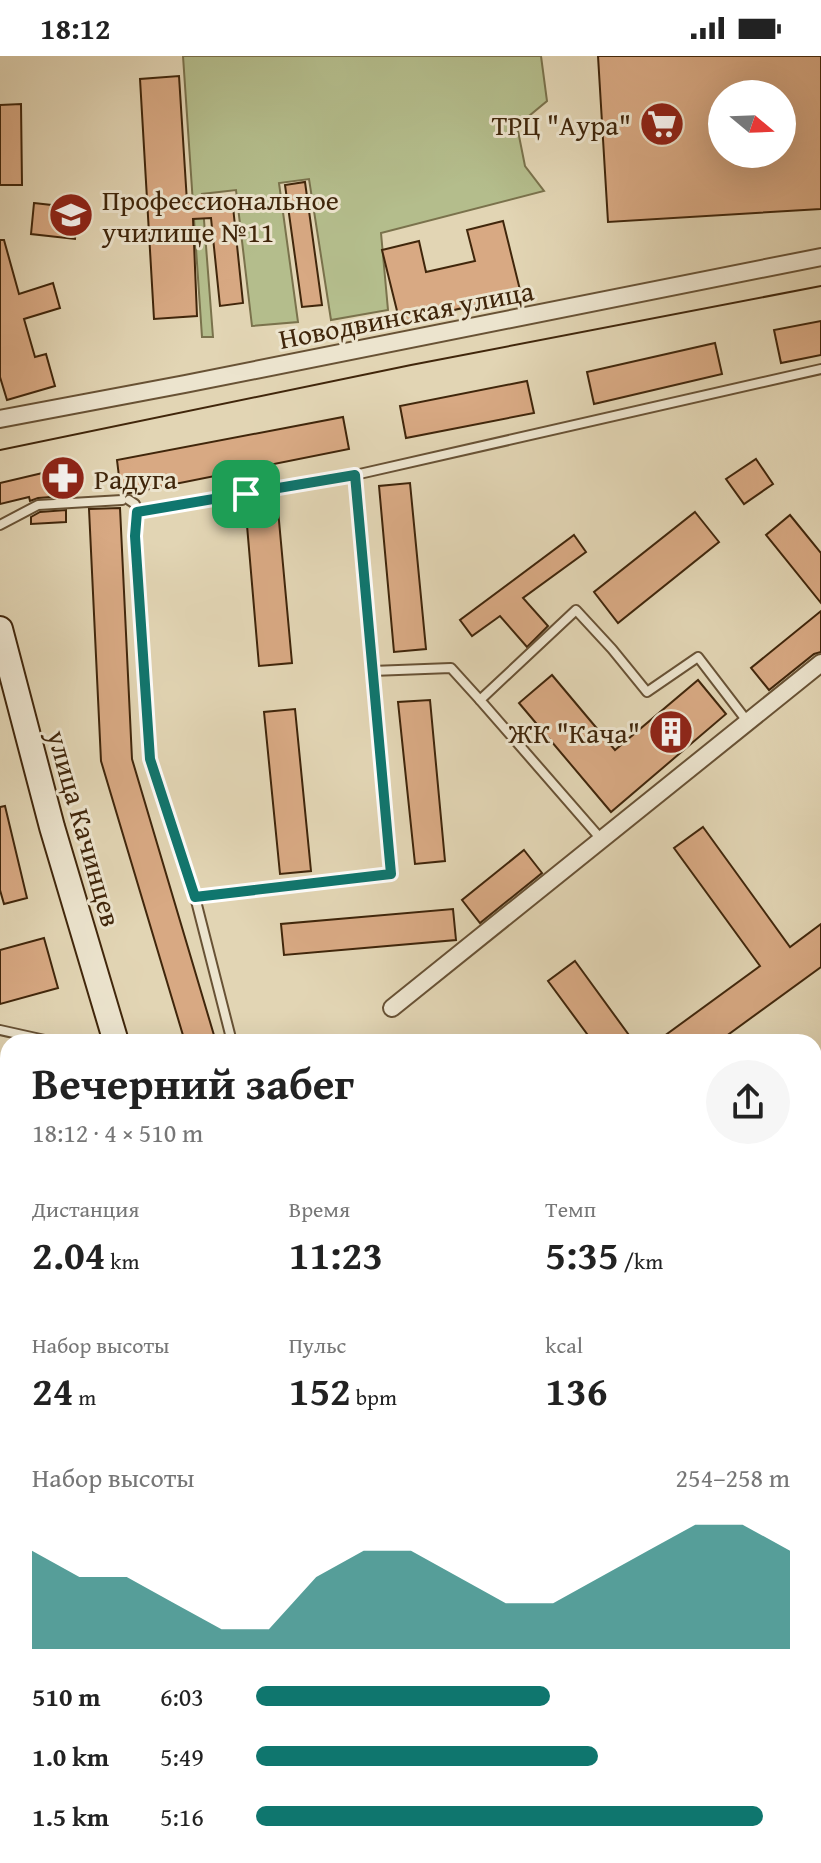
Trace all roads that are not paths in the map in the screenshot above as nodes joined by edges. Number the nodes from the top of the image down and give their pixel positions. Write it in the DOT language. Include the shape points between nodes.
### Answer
graph roads {
  1 [pos="821,257"];
  2 [pos="821,369"];
  3 [pos="0,419"];
  4 [pos="355,475"];
  5 [pos="137,512"];
  6 [pos="0,525"];
  7 [pos="0,629"];
  8 [pos="821,663"];
  9 [pos="372,671"];
  10 [pos="480,700"];
  11 [pos="747,721"];
  12 [pos="601,839"];
  13 [pos="195,897"];
  14 [pos="392,1008"];
  15 [pos="114,1034"];
  16 [pos="230,1034"];
  1 -- 3 [label="street, Новодвинская улица"];
  2 -- 4 [label="lane"];
  4 -- 5 [label="lane"];
  4 -- 9 [label="lane"];
  5 -- 6 [label="lane" via="126,500 38,505"];
  5 -- 13 [label="lane" via="150,759"];
  7 -- 15 [label="main road, улица Качинцев"];
  8 -- 11 [label="street"];
  9 -- 10 [label="lane" via="451,668"];
  9 -- 13 [label="lane" via="391,874"];
  10 -- 11 [label="lane" via="576,610 647,692 698,657"];
  10 -- 12 [label="lane"];
  11 -- 12 [label="street"];
  12 -- 14 [label="street"];
  13 -- 16 [label="lane"];
}
